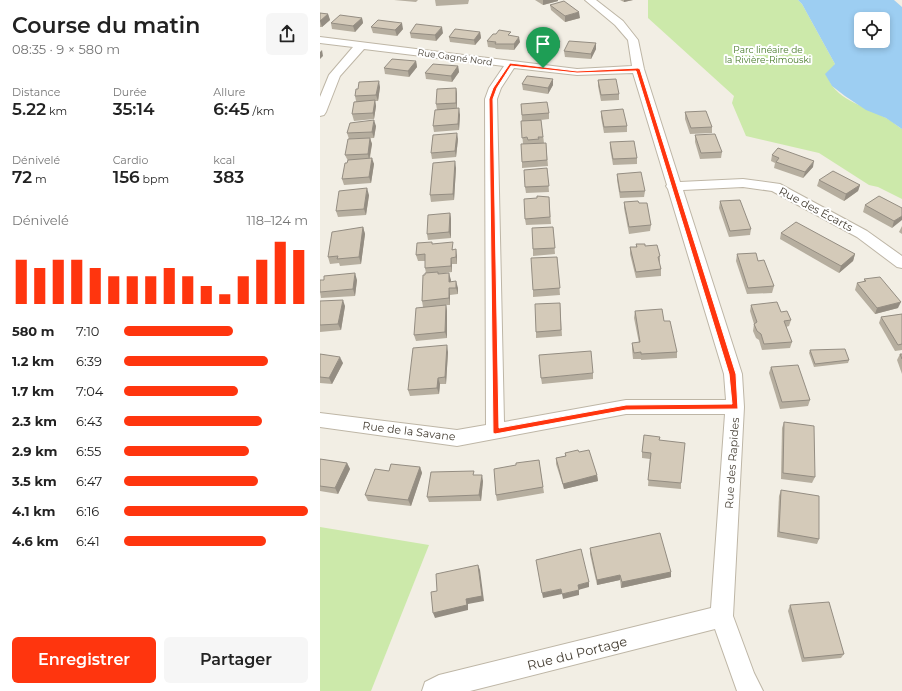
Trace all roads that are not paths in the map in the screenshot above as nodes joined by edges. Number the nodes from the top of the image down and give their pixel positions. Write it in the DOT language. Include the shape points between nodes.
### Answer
graph roads {
  1 [pos="590,0"];
  2 [pos="320,40"];
  3 [pos="361,45"];
  4 [pos="510,65"];
  5 [pos="638,69"];
  6 [pos="320,112"];
  7 [pos="673,186"];
  8 [pos="902,263"];
  9 [pos="735,407"];
  10 [pos="320,420"];
  11 [pos="495,431"];
  12 [pos="722,616"];
  13 [pos="434,691"];
  14 [pos="751,691"];
  1 -- 5 [label="street, Rue des Rapides" via="619,23 632,40"];
  2 -- 3 [label="street, Rue Gagné Nord"];
  3 -- 4 [label="street, Rue Gagné Nord"];
  3 -- 6 [label="street" via="335,75"];
  4 -- 5 [label="street, Rue Gagné Nord" via="577,72"];
  4 -- 11 [label="street" via="491,99"];
  5 -- 7 [label="street, Rue des Rapides"];
  7 -- 8 [label="street, Rue des Écarts" via="743,183 775,187 862,234"];
  7 -- 9 [label="street, Rue des Rapides" via="733,374"];
  9 -- 11 [label="street, Rue de la Savane" via="626,407"];
  9 -- 12 [label="street, Rue des Rapides"];
  10 -- 11 [label="street, Rue de la Savane" via="458,438"];
  12 -- 13 [label="street, Rue du Portage" via="440,687"];
  12 -- 14 [label="street, Rue des Rapides" via="744,680"];
}
